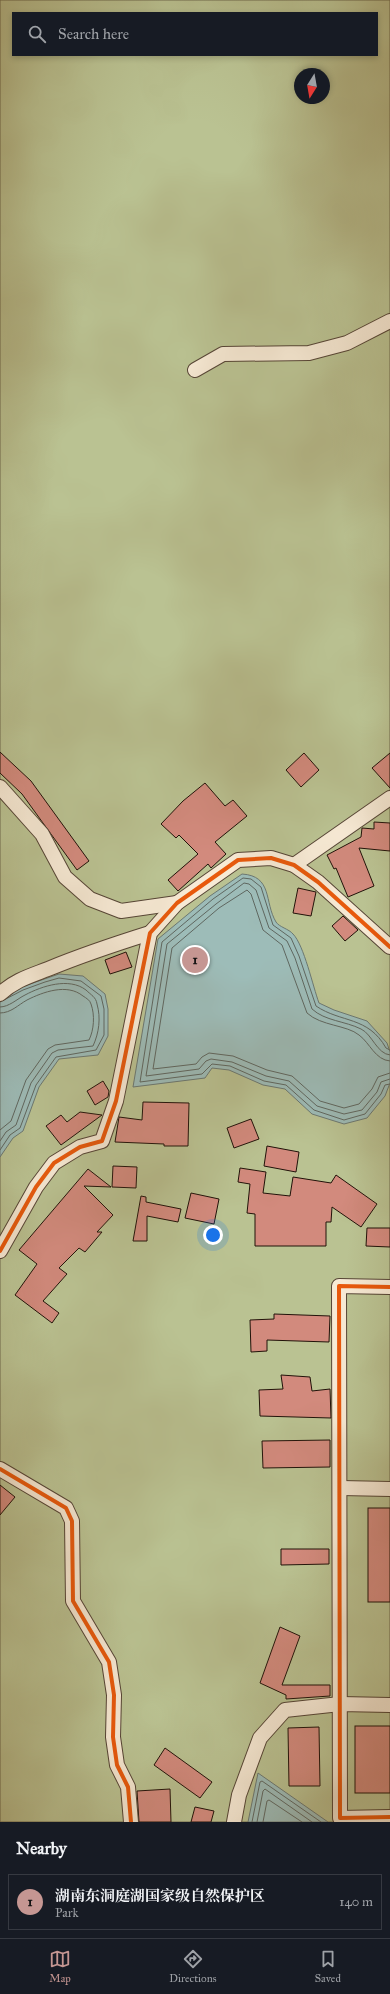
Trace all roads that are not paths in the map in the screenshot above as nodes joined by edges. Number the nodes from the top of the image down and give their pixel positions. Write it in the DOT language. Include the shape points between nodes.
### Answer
graph roads {
  1 [pos="390,320"];
  2 [pos="195,370"];
  3 [pos="0,787"];
  4 [pos="390,798"];
  5 [pos="294,865"];
  6 [pos="177,903"];
  7 [pos="150,933"];
  8 [pos="390,947"];
  9 [pos="0,994"];
  10 [pos="0,1251"];
  11 [pos="390,1286"];
  12 [pos="0,1469"];
  13 [pos="341,1488"];
  14 [pos="390,1488"];
  15 [pos="340,1704"];
  16 [pos="390,1704"];
  17 [pos="390,1817"];
  18 [pos="131,1822"];
  19 [pos="234,1822"];
  1 -- 2 [label="street" via="347,344 309,353 223,354"];
  3 -- 6 [label="street" via="42,834 65,877 90,899 121,911"];
  4 -- 5 [label="street"];
  5 -- 6 [label="street" via="271,858 238,860"];
  5 -- 8 [label="street" via="318,882"];
  6 -- 7 [label="street"];
  7 -- 9 [label="street" via="48,969 12,984"];
  7 -- 10 [label="street" via="116,1101 102,1141 80,1147 54,1162 36,1187"];
  11 -- 13 [label="street" via="339,1286"];
  12 -- 18 [label="street" via="66,1508 72,1521 73,1601 110,1662 114,1695 113,1737 117,1765 128,1787"];
  13 -- 14 [label="street"];
  13 -- 15 [label="street"];
  15 -- 16 [label="street"];
  15 -- 17 [label="street" via="340,1818"];
  15 -- 19 [label="street" via="285,1710 260,1738 240,1795"];
}
